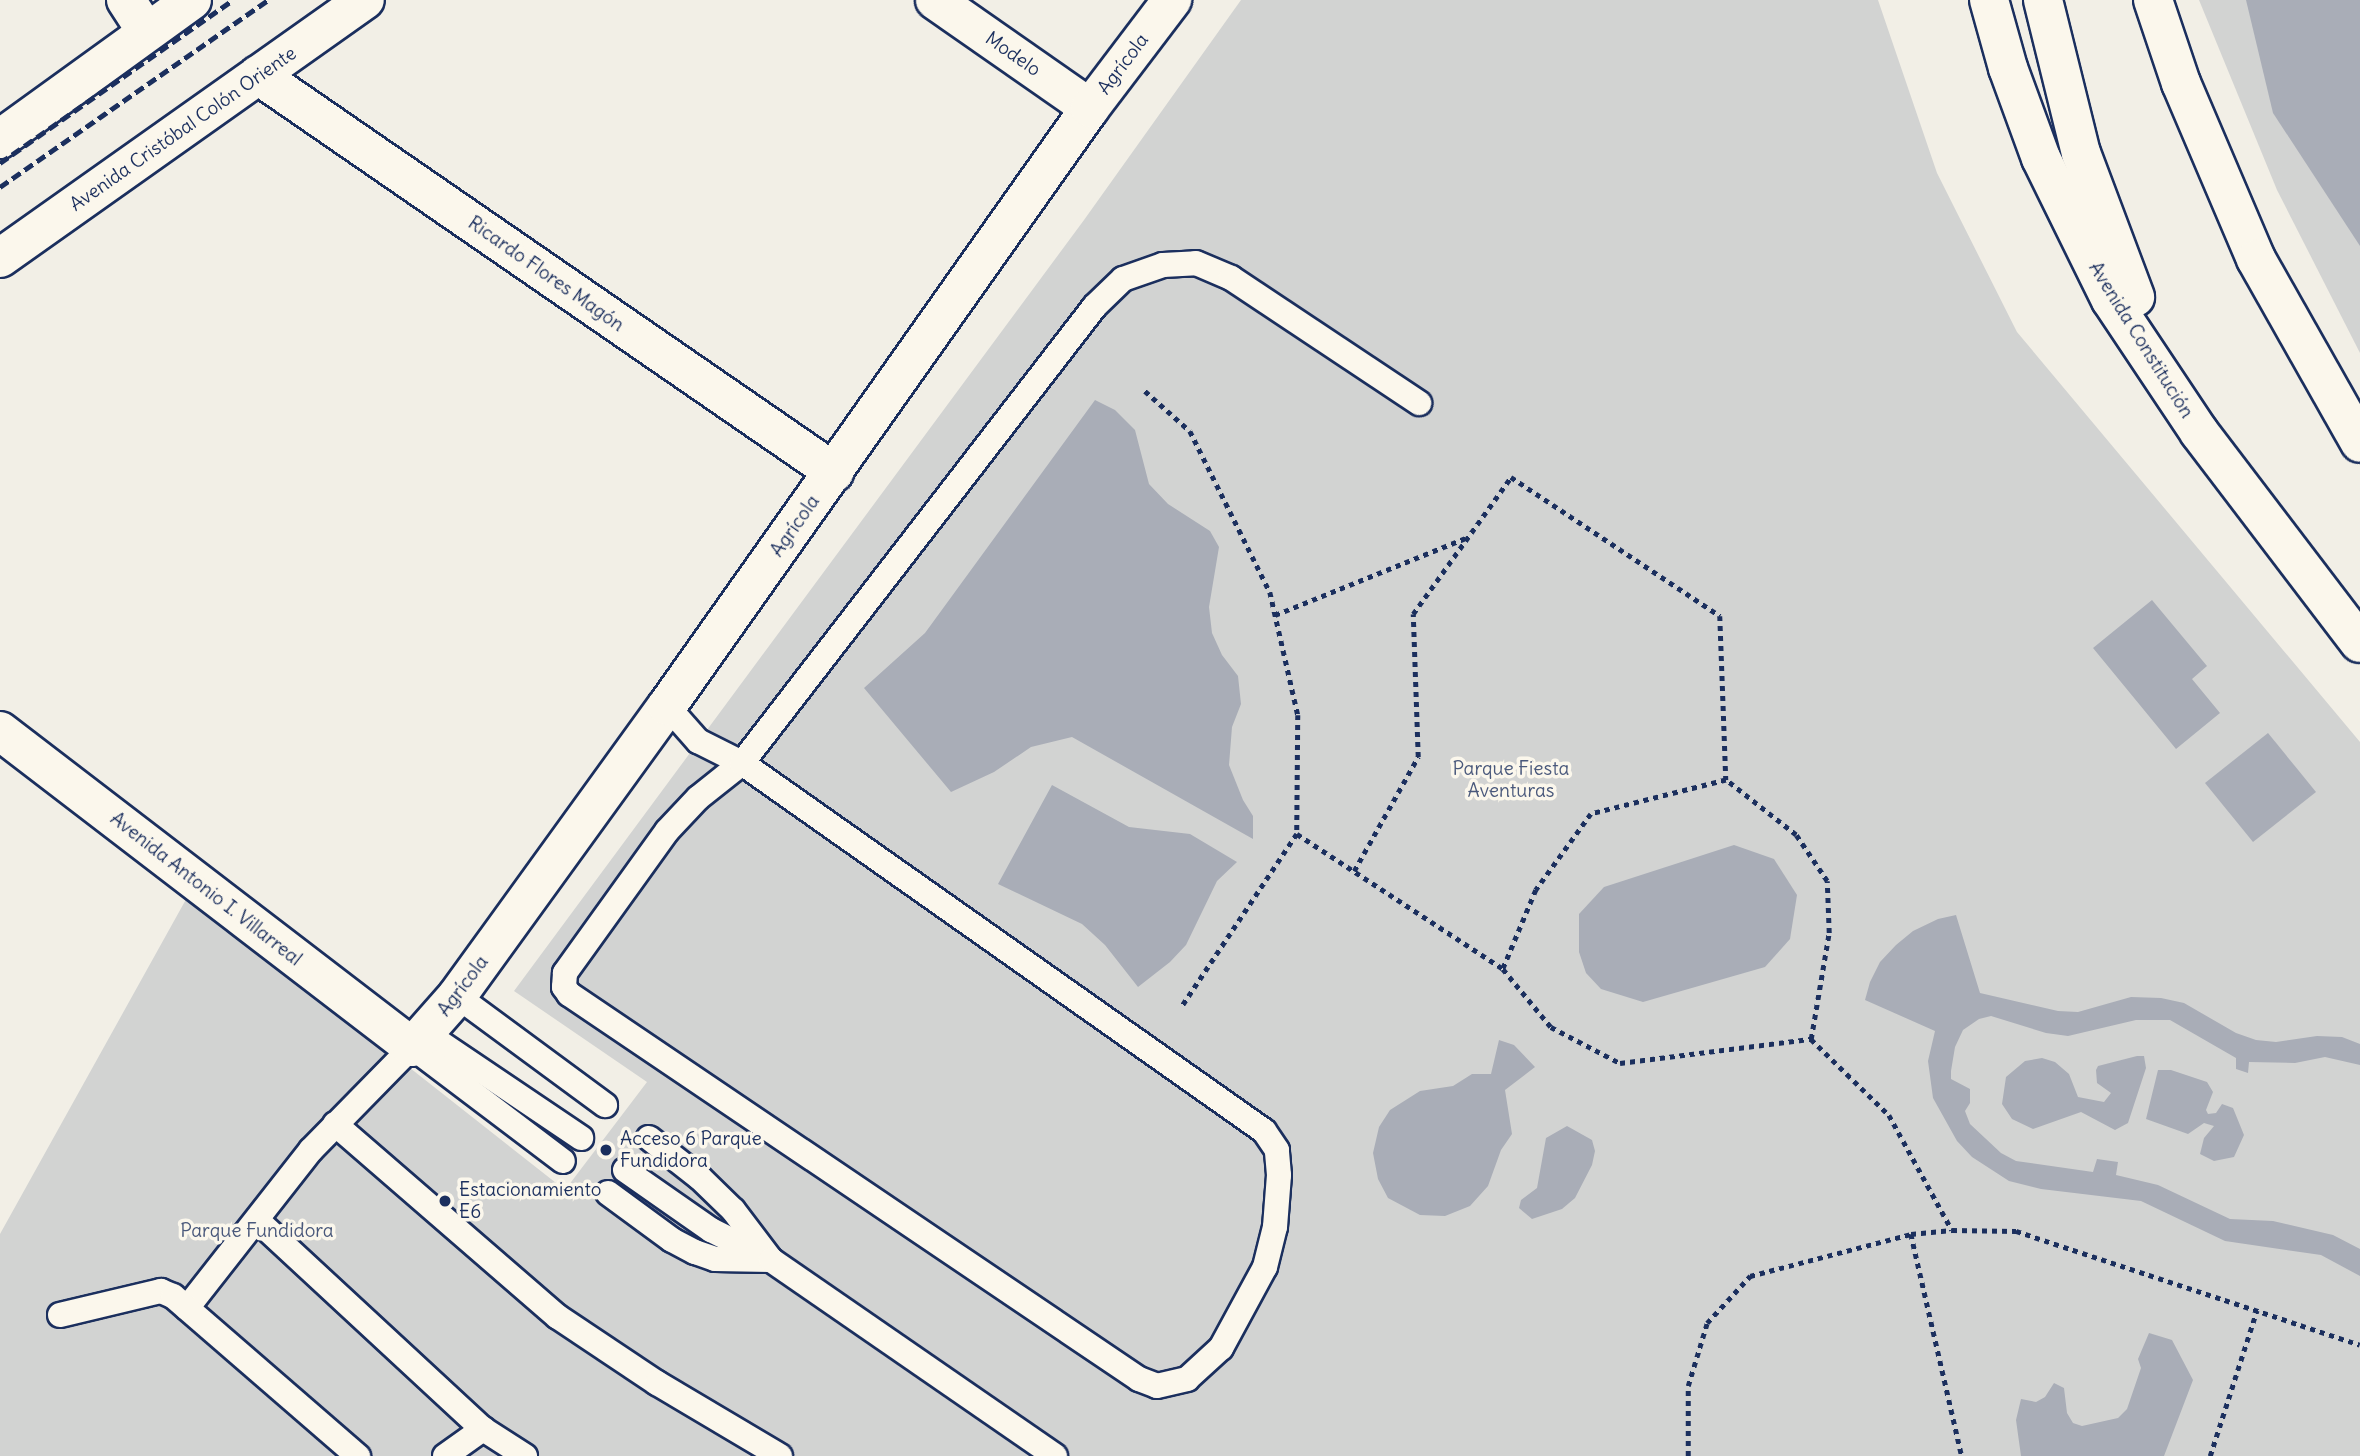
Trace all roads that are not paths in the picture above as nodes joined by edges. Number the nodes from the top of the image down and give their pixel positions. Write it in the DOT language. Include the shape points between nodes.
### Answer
graph roads {
  1 [pos="126,0"];
  2 [pos="192,0"];
  3 [pos="365,0"];
  4 [pos="935,0"];
  5 [pos="1171,0"];
  6 [pos="1989,0"];
  7 [pos="2043,0"];
  8 [pos="2153,0"];
  9 [pos="147,32"];
  10 [pos="258,75"];
  11 [pos="1090,108"];
  12 [pos="0,139"];
  13 [pos="0,258"];
  14 [pos="1419,403"];
  15 [pos="2199,432"];
  16 [pos="2360,443"];
  17 [pos="834,472"];
  18 [pos="2360,643"];
  19 [pos="667,706"];
  20 [pos="0,731"];
  21 [pos="742,763"];
  22 [pos="457,996"];
  23 [pos="419,1040"];
  24 [pos="605,1104"];
  25 [pos="335,1124"];
  26 [pos="581,1138"];
  27 [pos="649,1138"];
  28 [pos="564,1161"];
  29 [pos="625,1170"];
  30 [pos="608,1193"];
  31 [pos="258,1222"];
  32 [pos="771,1260"];
  33 [pos="187,1308"];
  34 [pos="60,1315"];
  35 [pos="483,1429"];
  36 [pos="358,1456"];
  37 [pos="445,1456"];
  38 [pos="525,1456"];
  39 [pos="780,1456"];
  40 [pos="1055,1456"];
  1 -- 9 [label="main road"];
  2 -- 9 [label="main road"];
  3 -- 10 [label="main road, Avenida Cristóbal Colón Oriente"];
  4 -- 11 [label="main road, Modelo"];
  5 -- 11 [label="main road, Agrícola"];
  6 -- 15 [label="main road, Avenida Constitución" via="2041,158 2074,230 2118,311"];
  7 -- 15 [label="main road" via="2081,153 2115,248"];
  8 -- 16 [label="main road" via="2181,83 2256,259"];
  9 -- 12 [label="main road"];
  10 -- 13 [label="main road, Avenida Cristóbal Colón Oriente"];
  10 -- 17 [label="main road, Ricardo Flores Magón"];
  11 -- 17 [label="main road, Agrícola"];
  14 -- 21 [label="lane" via="1231,278 1196,263 1163,265 1123,279 1095,306"];
  15 -- 18 [label="main road, Avenida Constitución"];
  17 -- 19 [label="main road, Agrícola"];
  19 -- 21 [label="lane" via="698,741"];
  19 -- 22 [label="main road, Agrícola"];
  20 -- 23 [label="main road, Avenida Antonio I. Villarreal"];
  21 -- 21 [label="lane" via="698,797 667,831 565,973 564,987 569,994 1139,1379 1157,1386 1187,1379 1220,1348 1265,1267 1275,1227 1279,1175 1277,1150 1264,1131"];
  22 -- 23 [label="main road, Agrícola"];
  22 -- 24 [label="lane"];
  23 -- 25 [label="lane"];
  23 -- 26 [label="lane"];
  23 -- 28 [label="lane"];
  25 -- 31 [label="lane"];
  25 -- 39 [label="lane" via="558,1317 657,1384"];
  27 -- 32 [label="lane" via="733,1210"];
  29 -- 32 [label="lane" via="711,1230"];
  30 -- 32 [label="lane" via="695,1252 715,1259"];
  31 -- 33 [label="lane"];
  31 -- 35 [label="lane"];
  32 -- 40 [label="lane"];
  33 -- 34 [label="lane" via="160,1291"];
  33 -- 36 [label="lane"];
  35 -- 37 [label="lane"];
  35 -- 38 [label="lane"];
}
